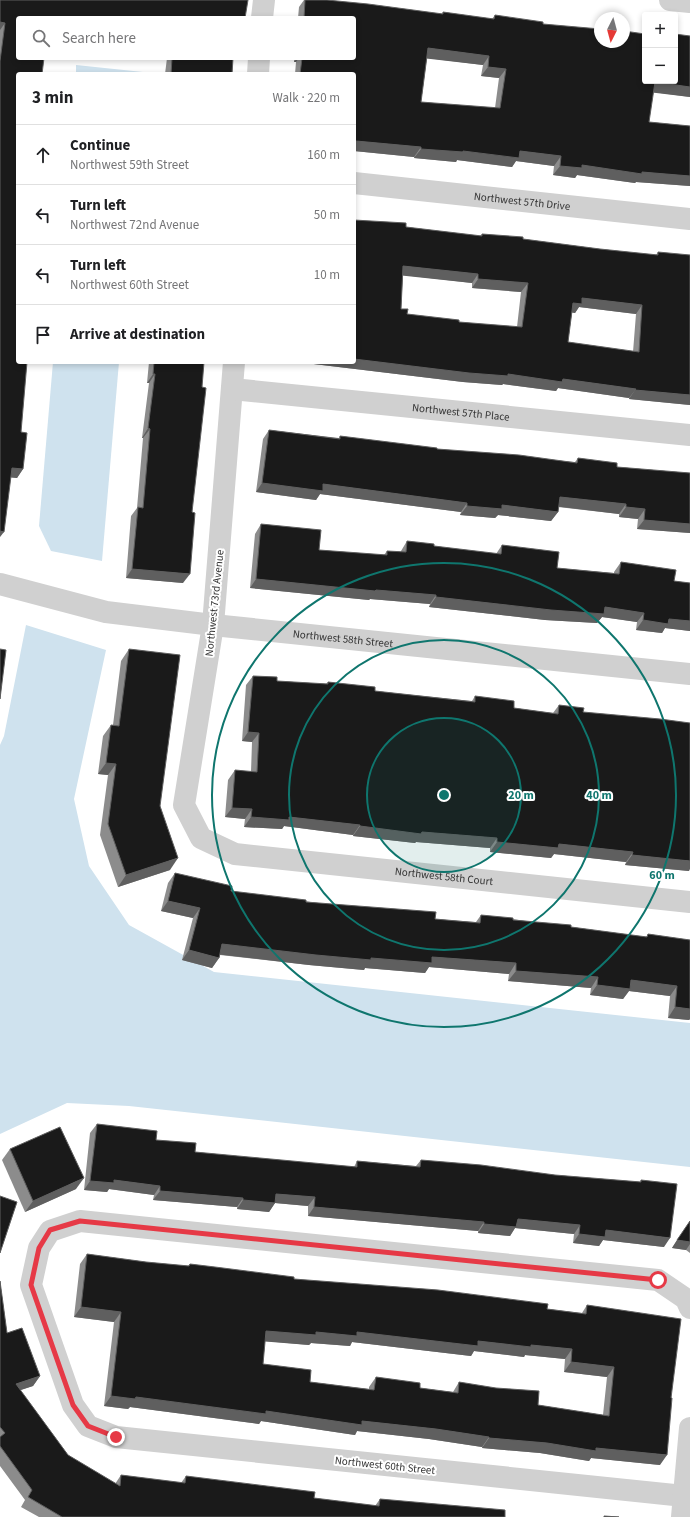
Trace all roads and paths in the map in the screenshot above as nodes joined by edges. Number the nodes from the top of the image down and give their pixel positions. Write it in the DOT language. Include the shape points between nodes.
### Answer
graph roads {
  1 [pos="264,0"];
  2 [pos="670,0"];
  3 [pos="690,2"];
  4 [pos="262,16"];
  5 [pos="259,60"];
  6 [pos="258,72"];
  7 [pos="356,183"];
  8 [pos="690,218"];
  9 [pos="234,364"];
  10 [pos="232,389"];
  11 [pos="690,435"];
  12 [pos="0,584"];
  13 [pos="213,625"];
  14 [pos="690,674"];
  15 [pos="201,838"];
  16 [pos="690,902"];
  17 [pos="688,1304"];
  18 [pos="690,1428"];
  19 [pos="683,1507"];
  1 -- 4 [label="street"];
  2 -- 3 [label="street"];
  5 -- 6 [label="street"];
  7 -- 8 [label="street, Northwest 57th Drive"];
  9 -- 10 [label="street, Northwest 73rd Avenue"];
  10 -- 11 [label="street, Northwest 57th Place"];
  10 -- 13 [label="street, Northwest 73rd Avenue"];
  12 -- 13 [label="street, Northwest 58th Street" via="106,612"];
  13 -- 14 [label="street, Northwest 58th Street"];
  13 -- 15 [label="street, Northwest 73rd Avenue" via="184,805"];
  15 -- 16 [label="street, Northwest 58th Court" via="235,854"];
  17 -- 19 [label="street, Northwest 60th Street" via="658,1280 80,1221 50,1230 39,1248 31,1285 73,1405 88,1426 116,1437"];
  18 -- 19 [label="street"];
}
